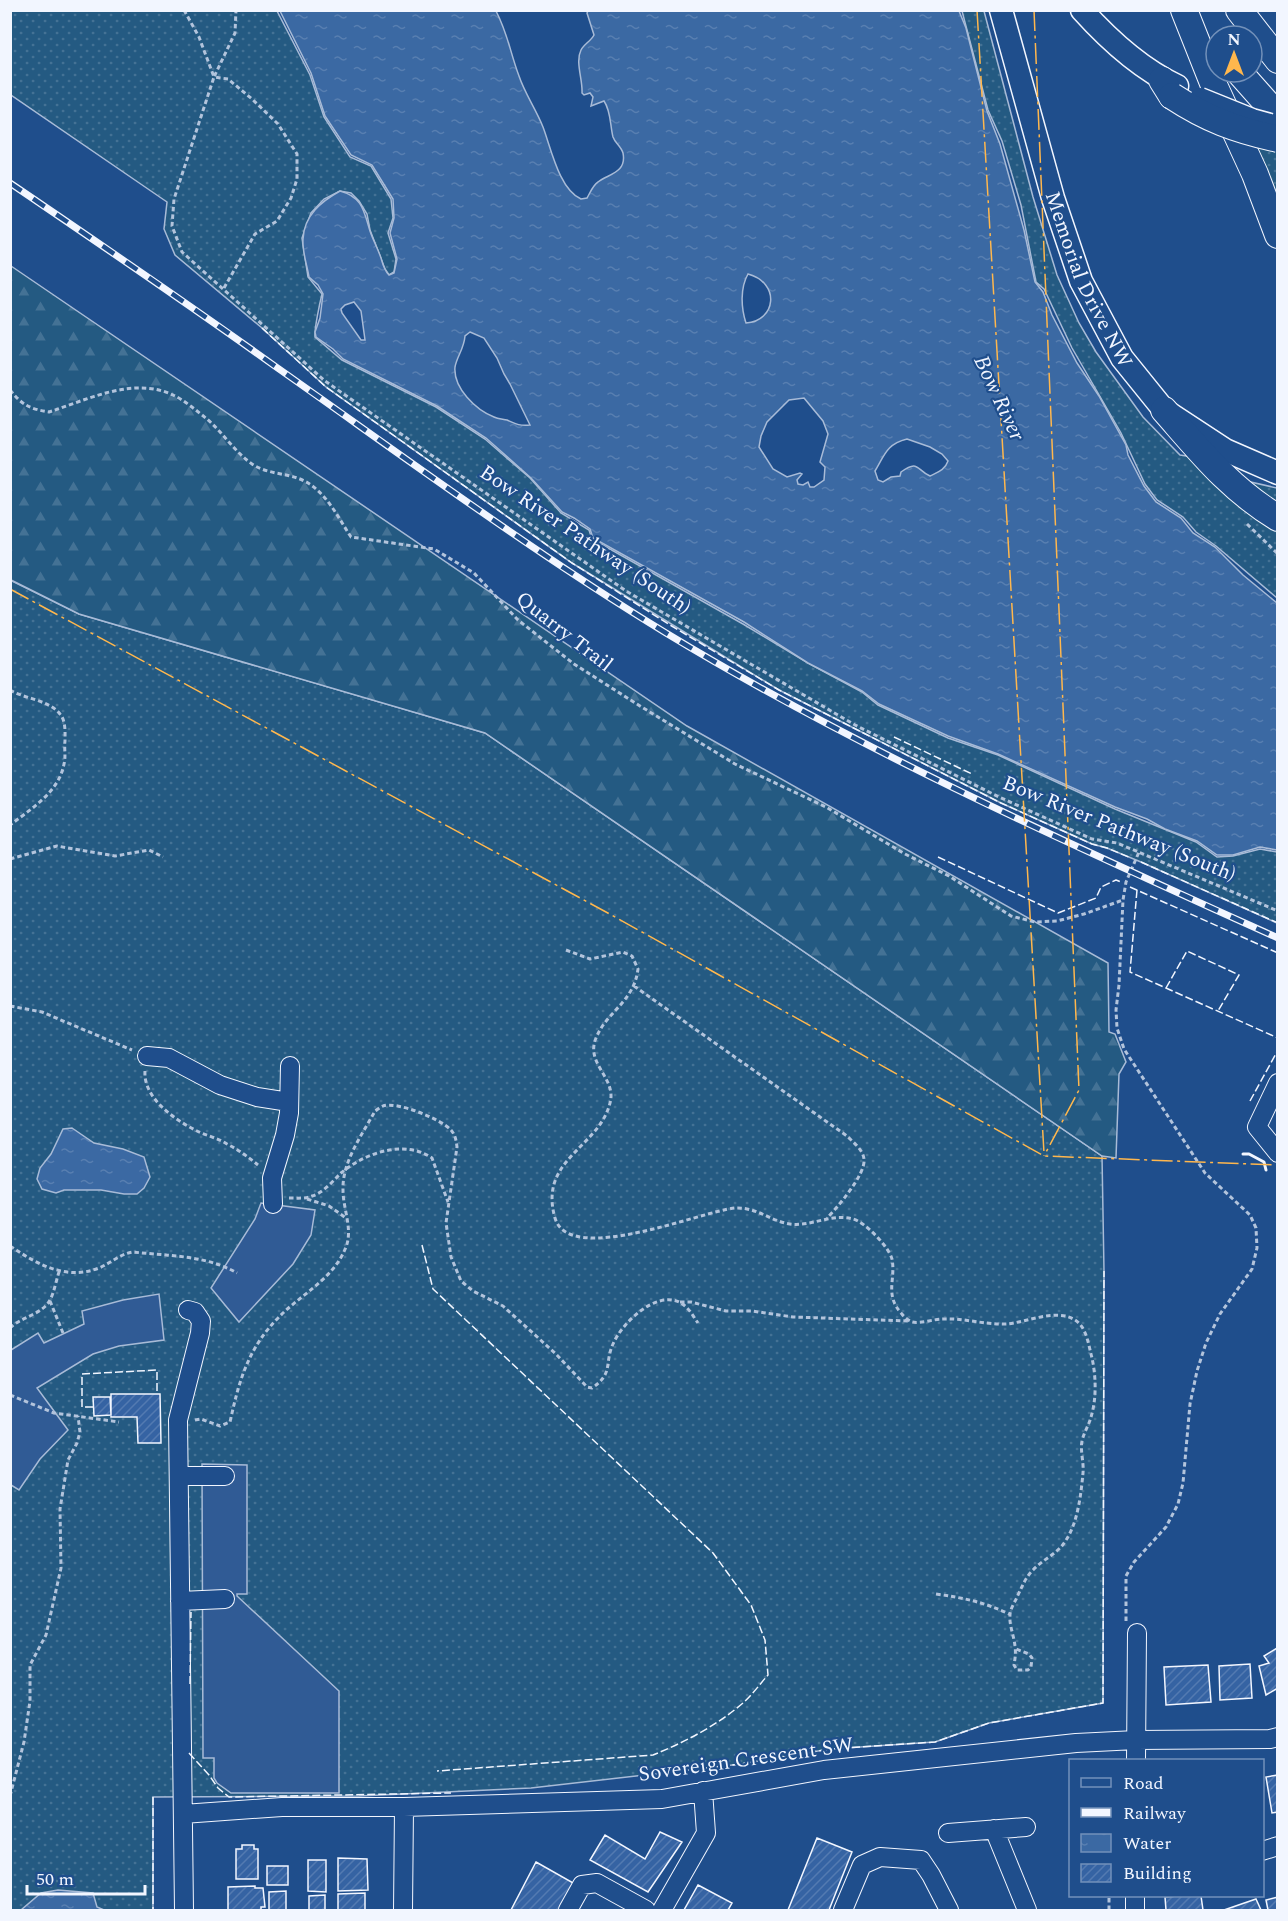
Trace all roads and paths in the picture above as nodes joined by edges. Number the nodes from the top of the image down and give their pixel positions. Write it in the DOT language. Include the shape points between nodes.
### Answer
graph roads {
  1 [pos="184,10"];
  2 [pos="236,10"];
  3 [pos="1001,10"];
  4 [pos="1082,10"];
  5 [pos="1184,10"];
  6 [pos="1191,10"];
  7 [pos="1239,10"];
  8 [pos="1204,28"];
  9 [pos="1278,60"];
  10 [pos="214,77"];
  11 [pos="1250,84"];
  12 [pos="1170,87"];
  13 [pos="1278,116"];
  14 [pos="1278,126"];
  15 [pos="1278,139"];
  16 [pos="1278,235"];
  17 [pos="224,288"];
  18 [pos="10,390"];
  19 [pos="1164,410"];
  20 [pos="1278,473"];
  21 [pos="1278,518"];
  22 [pos="10,690"];
  23 [pos="10,825"];
  24 [pos="1139,852"];
  25 [pos="163,857"];
  26 [pos="10,859"];
  27 [pos="1123,900"];
  28 [pos="1278,911"];
  29 [pos="566,950"];
  30 [pos="634,986"];
  31 [pos="10,1006"];
  32 [pos="147,1056"];
  33 [pos="290,1066"];
  34 [pos="1278,1083"];
  35 [pos="289,1102"];
  36 [pos="1278,1153"];
  37 [pos="344,1171"];
  38 [pos="272,1178"];
  39 [pos="306,1198"];
  40 [pos="273,1201"];
  41 [pos="449,1204"];
  42 [pos="346,1218"];
  43 [pos="825,1219"];
  44 [pos="10,1245"];
  45 [pos="59,1272"];
  46 [pos="237,1273"];
  47 [pos="50,1301"];
  48 [pos="678,1302"];
  49 [pos="188,1310"];
  50 [pos="912,1322"];
  51 [pos="698,1323"];
  52 [pos="10,1328"];
  53 [pos="63,1333"];
  54 [pos="10,1395"];
  55 [pos="78,1416"];
  56 [pos="178,1420"];
  57 [pos="119,1422"];
  58 [pos="179,1476"];
  59 [pos="225,1476"];
  60 [pos="936,1594"];
  61 [pos="225,1599"];
  62 [pos="180,1601"];
  63 [pos="1010,1614"];
  64 [pos="1137,1633"];
  65 [pos="1016,1649"];
  66 [pos="1278,1737"];
  67 [pos="1136,1740"];
  68 [pos="1136,1759"];
  69 [pos="703,1791"];
  70 [pos="10,1796"];
  71 [pos="404,1807"];
  72 [pos="183,1814"];
  73 [pos="1026,1827"];
  74 [pos="994,1829"];
  75 [pos="948,1833"];
  76 [pos="184,1911"];
  77 [pos="403,1911"];
  78 [pos="568,1911"];
  79 [pos="646,1911"];
  80 [pos="662,1911"];
  81 [pos="843,1911"];
  82 [pos="949,1911"];
  83 [pos="1027,1911"];
  1 -- 10 [label="path"];
  2 -- 10 [label="path, Bow River Pathway (South)" via="235,33"];
  3 -- 19 [label="main road, Memorial Drive NW" via="1053,198 1081,281 1122,358"];
  4 -- 12 [label="main road" via="1098,28"];
  5 -- 16 [label="highway"];
  6 -- 8 [label="highway"];
  7 -- 9 [label="highway"];
  10 -- 17 [label="path, Bow River Pathway (South)" via="174,199 172,226 182,252"];
  10 -- 17 [label="path" via="228,79 252,99 278,124 297,154 297,179 291,198 277,220 255,234"];
  11 -- 13 [label="highway"];
  12 -- 14 [label="main road, bridge" via="1210,105"];
  12 -- 15 [label="highway, bridge" via="1199,114 1247,133"];
  17 -- 24 [label="path, Bow River Pathway (South)" via="325,381 626,591 855,725 1092,839"];
  18 -- 27 [label="path, Quarry Trail" via="21,403 49,412 118,389 145,388 172,395 207,420 254,465 302,479 326,498 351,537 434,549 474,573 518,620 574,664 630,700 727,760 826,807 1011,916 1035,922 1057,921"];
  19 -- 20 [label="main road, Memorial Drive NW" via="1226,450"];
  19 -- 21 [label="highway" via="1223,478"];
  22 -- 23 [label="path" via="60,714 65,733 64,764 54,788"];
  24 -- 27 [label="path"];
  24 -- 28 [label="path, Bow River Pathway (South)"];
  25 -- 26 [label="path" via="149,850 115,856 57,846"];
  27 -- 64 [label="path" via="1116,1010 1124,1049 1205,1173 1250,1215 1256,1228 1257,1248 1252,1269 1220,1314 1197,1371 1178,1504 1166,1527 1126,1576 1126,1625"];
  29 -- 30 [label="path" via="590,959 629,954 638,969"];
  30 -- 43 [label="path" via="848,1136 860,1149 863,1167 843,1202"];
  30 -- 43 [label="path" via="597,1035 593,1053 611,1090 611,1099 599,1125 569,1158 554,1183 556,1223 574,1235 610,1239 735,1208 750,1208 789,1224"];
  31 -- 32 [label="path" via="42,1012"];
  32 -- 35 [label="street" via="169,1058 220,1085 257,1097"];
  32 -- 38 [label="path" via="145,1080 151,1096 182,1123 225,1142"];
  33 -- 35 [label="street"];
  34 -- 36 [label="street" via="1257,1126"];
  35 -- 38 [label="street" via="285,1135"];
  37 -- 39 [label="path" via="315,1196"];
  37 -- 41 [label="path" via="382,1152 417,1150 432,1158"];
  37 -- 41 [label="path" via="375,1111 391,1105 407,1109 434,1119 455,1136"];
  37 -- 42 [label="path"];
  38 -- 40 [label="street"];
  39 -- 40 [label="path"];
  39 -- 42 [label="path" via="329,1206"];
  41 -- 48 [label="path" via="446,1223 451,1257 460,1281 503,1306 587,1387 592,1388 606,1377 614,1342 634,1315 657,1302"];
  42 -- 56 [label="path" via="347,1245 337,1262 319,1284 279,1316 249,1359 230,1422 220,1426 201,1419"];
  43 -- 50 [label="path" via="851,1218 861,1222 883,1244 891,1258 891,1295 903,1316"];
  44 -- 45 [label="path"];
  45 -- 46 [label="path" via="87,1272 134,1252 202,1259"];
  45 -- 47 [label="path"];
  47 -- 52 [label="path"];
  47 -- 53 [label="path"];
  48 -- 50 [label="path" via="793,1317"];
  48 -- 51 [label="path"];
  49 -- 56 [label="street" via="201,1321 200,1333"];
  50 -- 63 [label="path" via="943,1319 991,1324 1058,1314 1075,1319 1086,1336 1095,1380 1094,1399 1082,1441 1084,1470 1071,1530 1064,1545 1025,1580"];
  54 -- 55 [label="path" via="54,1413"];
  55 -- 57 [label="path"];
  55 -- 70 [label="path" via="80,1432 68,1460 60,1509 61,1568 46,1635 30,1665 24,1742"];
  56 -- 58 [label="street"];
  58 -- 59 [label="street"];
  58 -- 62 [label="street"];
  60 -- 63 [label="path" via="987,1603"];
  61 -- 62 [label="street"];
  62 -- 72 [label="street"];
  63 -- 65 [label="path"];
  64 -- 67 [label="street"];
  65 -- 65 [label="path" via="1014,1665 1017,1670 1028,1670 1032,1658"];
  66 -- 67 [label="street, Sovereign Crescent SW"];
  67 -- 68 [label="street"];
  67 -- 69 [label="street, Sovereign Crescent SW" via="824,1770"];
  69 -- 71 [label="street, Sovereign Crescent SW" via="662,1799"];
  69 -- 80 [label="street" via="706,1833"];
  71 -- 72 [label="street, Sovereign Crescent SW" via="282,1807"];
  71 -- 77 [label="street"];
  72 -- 76 [label="street"];
  73 -- 74 [label="street"];
  74 -- 75 [label="street"];
  74 -- 83 [label="street"];
  78 -- 79 [label="street" via="582,1885 597,1883"];
  81 -- 82 [label="street" via="862,1865 880,1857 921,1860"];
}
